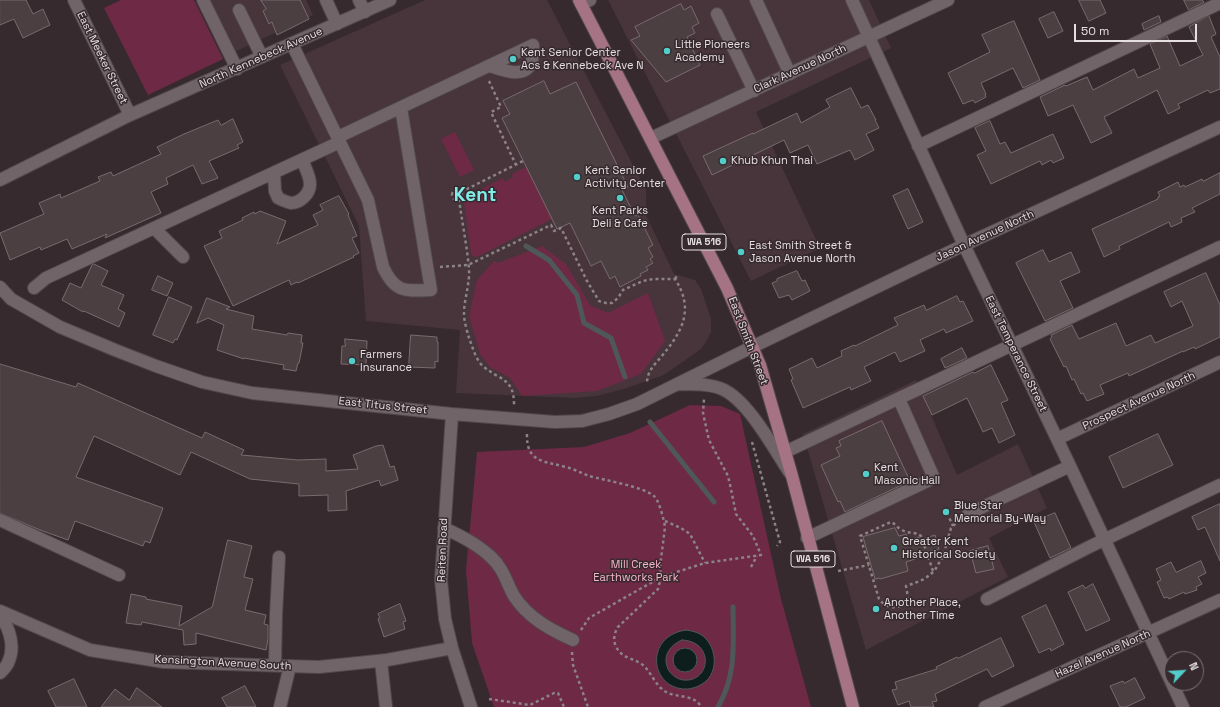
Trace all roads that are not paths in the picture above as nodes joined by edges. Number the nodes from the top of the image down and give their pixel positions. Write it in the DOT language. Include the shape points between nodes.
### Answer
graph roads {
  1 [pos="74,0"];
  2 [pos="203,0"];
  3 [pos="326,0"];
  4 [pos="359,0"];
  5 [pos="390,0"];
  6 [pos="756,0"];
  7 [pos="852,0"];
  8 [pos="948,0"];
  9 [pos="583,1"];
  10 [pos="1220,3"];
  11 [pos="239,10"];
  12 [pos="365,12"];
  13 [pos="717,14"];
  14 [pos="338,24"];
  15 [pos="869,37"];
  16 [pos="292,44"];
  17 [pos="262,58"];
  18 [pos="486,67"];
  19 [pos="237,69"];
  20 [pos="790,74"];
  21 [pos="754,91"];
  22 [pos="401,108"];
  23 [pos="130,115"];
  24 [pos="1220,127"];
  25 [pos="651,138"];
  26 [pos="339,140"];
  27 [pos="918,146"];
  28 [pos="302,160"];
  29 [pos="274,173"];
  30 [pos="0,180"];
  31 [pos="154,228"];
  32 [pos="964,245"];
  33 [pos="1220,247"];
  34 [pos="183,256"];
  35 [pos="0,287"];
  36 [pos="34,288"];
  37 [pos="0,297"];
  38 [pos="16,302"];
  39 [pos="1012,345"];
  40 [pos="752,347"];
  41 [pos="1220,362"];
  42 [pos="678,384"];
  43 [pos="899,399"];
  44 [pos="452,414"];
  45 [pos="1057,439"];
  46 [pos="785,452"];
  47 [pos="1070,466"];
  48 [pos="792,476"];
  49 [pos="1220,485"];
  50 [pos="968,514"];
  51 [pos="0,520"];
  52 [pos="444,528"];
  53 [pos="807,538"];
  54 [pos="1104,539"];
  55 [pos="279,557"];
  56 [pos="119,575"];
  57 [pos="987,599"];
  58 [pos="1220,600"];
  59 [pos="0,613"];
  60 [pos="1149,633"];
  61 [pos="573,640"];
  62 [pos="452,648"];
  63 [pos="381,661"];
  64 [pos="275,665"];
  65 [pos="290,666"];
  66 [pos="0,673"];
  67 [pos="280,707"];
  68 [pos="386,707"];
  69 [pos="471,707"];
  70 [pos="853,707"];
  71 [pos="986,707"];
  72 [pos="1183,707"];
  1 -- 23 [label="street, East Meeker Street"];
  2 -- 19 [label="street"];
  3 -- 14 [label="street"];
  4 -- 12 [label="street"];
  5 -- 12 [label="street, North Kennebeck Avenue"];
  6 -- 20 [label="street"];
  7 -- 15 [label="street, East Temperance Street"];
  8 -- 15 [label="street, Clark Avenue North"];
  9 -- 25 [label="main road, East Smith Street / WA 516"];
  10 -- 27 [label="street"];
  11 -- 17 [label="street"];
  12 -- 14 [label="street, North Kennebeck Avenue"];
  13 -- 21 [label="street"];
  14 -- 16 [label="street, North Kennebeck Avenue"];
  15 -- 20 [label="street, Clark Avenue North"];
  15 -- 27 [label="street, East Temperance Street"];
  16 -- 17 [label="street, North Kennebeck Avenue"];
  16 -- 26 [label="street"];
  17 -- 19 [label="street, North Kennebeck Avenue"];
  18 -- 22 [label="street"];
  19 -- 23 [label="street, North Kennebeck Avenue"];
  20 -- 21 [label="street, Clark Avenue North"];
  21 -- 25 [label="street, Clark Avenue North"];
  22 -- 26 [label="street"];
  22 -- 26 [label="street" via="431,290 407,290 395,286 387,276 368,200"];
  23 -- 30 [label="street, North Kennebeck Avenue"];
  24 -- 32 [label="street, Jason Avenue North"];
  25 -- 40 [label="main road, East Smith Street / WA 516" via="727,288"];
  26 -- 28 [label="street"];
  27 -- 32 [label="street, East Temperance Street"];
  28 -- 29 [label="street"];
  28 -- 29 [label="street" via="310,185 301,200 292,203 278,198"];
  29 -- 31 [label="street"];
  31 -- 34 [label="street"];
  31 -- 36 [label="street" via="46,278"];
  32 -- 39 [label="street, East Temperance Street"];
  32 -- 40 [label="street, Jason Avenue North"];
  33 -- 39 [label="street"];
  35 -- 38 [label="street, East Titus Street"];
  37 -- 38 [label="street, East Titus Street"];
  38 -- 44 [label="street, East Titus Street" via="60,327 202,382 252,393"];
  39 -- 43 [label="street"];
  39 -- 45 [label="street, East Temperance Street"];
  40 -- 42 [label="street, East Titus Street"];
  40 -- 46 [label="main road, East Smith Street / WA 516" via="760,365"];
  41 -- 45 [label="street, Prospect Avenue North"];
  42 -- 44 [label="street, East Titus Street" via="637,404 582,421 555,422"];
  42 -- 48 [label="street" via="709,385 733,395 747,409"];
  43 -- 46 [label="street"];
  43 -- 53 [label="street" via="934,478"];
  44 -- 52 [label="street, Reiten Road"];
  45 -- 47 [label="street, East Temperance Street"];
  46 -- 48 [label="main road, East Smith Street / WA 516"];
  47 -- 50 [label="street"];
  47 -- 54 [label="street, East Temperance Street"];
  48 -- 53 [label="main road, East Smith Street / WA 516"];
  49 -- 54 [label="street"];
  51 -- 56 [label="street"];
  52 -- 61 [label="street" via="474,543 492,558 503,571 514,596 524,608 552,631"];
  52 -- 62 [label="street, Reiten Road" via="441,580 445,619"];
  53 -- 70 [label="main road, East Smith Street / WA 516"];
  54 -- 57 [label="street"];
  54 -- 60 [label="street, East Temperance Street"];
  55 -- 64 [label="street"];
  58 -- 60 [label="street, Hazel Avenue North"];
  59 -- 64 [label="street, Kensington Avenue South" via="90,650 164,662"];
  59 -- 66 [label="street, Kensington Avenue South" via="8,626 12,646 8,663"];
  60 -- 71 [label="street, Hazel Avenue North"];
  60 -- 72 [label="street, East Temperance Street"];
  62 -- 63 [label="street, Kensington Avenue South"];
  62 -- 69 [label="street, Reiten Road"];
  63 -- 65 [label="street, Kensington Avenue South" via="319,667"];
  63 -- 68 [label="street"];
  64 -- 65 [label="street, Kensington Avenue South"];
  65 -- 67 [label="street"];
}
